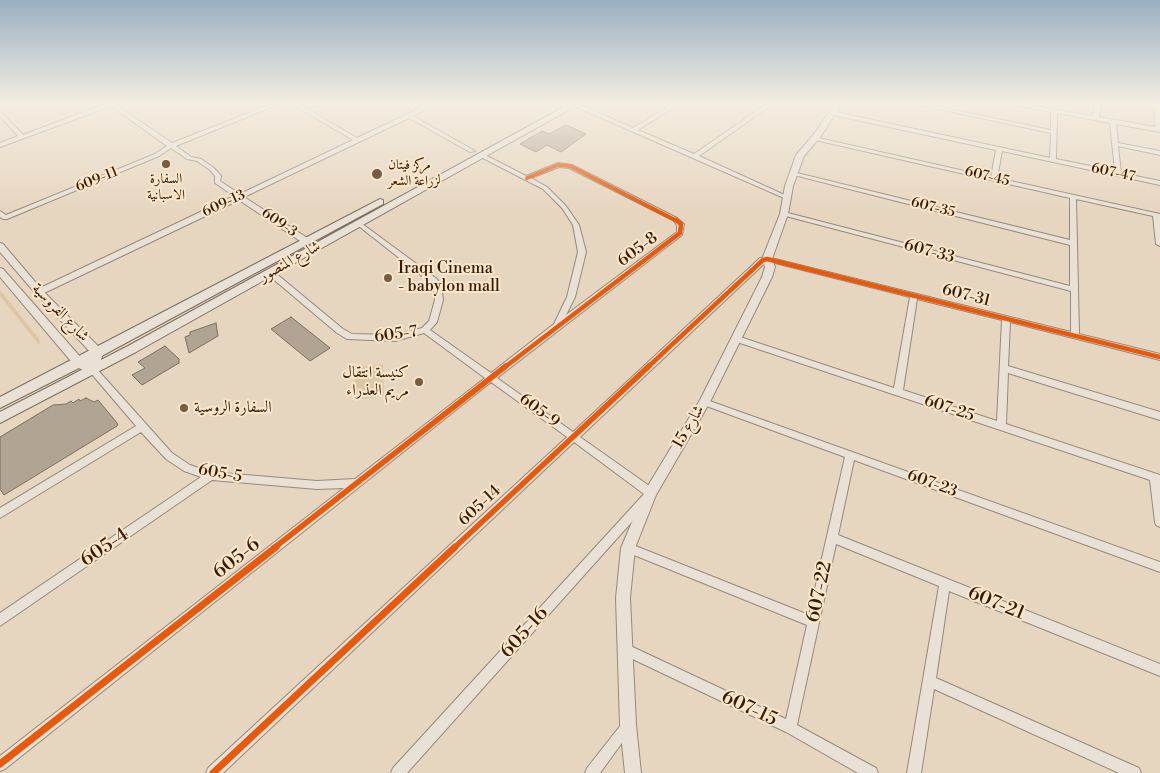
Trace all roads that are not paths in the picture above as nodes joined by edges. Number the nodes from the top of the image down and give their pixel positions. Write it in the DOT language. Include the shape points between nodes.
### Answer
graph roads {
  1 [pos="16,139"];
  2 [pos="161,139"];
  3 [pos="188,139"];
  4 [pos="355,139"];
  5 [pos="362,139"];
  6 [pos="451,139"];
  7 [pos="501,139"];
  8 [pos="505,139"];
  9 [pos="653,139"];
  10 [pos="720,139"];
  11 [pos="814,139"];
  12 [pos="959,139"];
  13 [pos="1054,139"];
  14 [pos="1115,139"];
  15 [pos="358,141"];
  16 [pos="1115,144"];
  17 [pos="0,145"];
  18 [pos="171,146"];
  19 [pos="999,149"];
  20 [pos="477,153"];
  21 [pos="1160,153"];
  22 [pos="694,157"];
  23 [pos="1053,160"];
  24 [pos="793,174"];
  25 [pos="1118,174"];
  26 [pos="527,178"];
  27 [pos="994,179"];
  28 [pos="1160,183"];
  29 [pos="1073,196"];
  30 [pos="240,197"];
  31 [pos="786,197"];
  32 [pos="0,213"];
  33 [pos="784,214"];
  34 [pos="1158,216"];
  35 [pos="359,224"];
  36 [pos="306,241"];
  37 [pos="1074,243"];
  38 [pos="1160,244"];
  39 [pos="0,246"];
  40 [pos="767,259"];
  41 [pos="0,271"];
  42 [pos="270,273"];
  43 [pos="1074,289"];
  44 [pos="39,292"];
  45 [pos="914,295"];
  46 [pos="1006,318"];
  47 [pos="557,326"];
  48 [pos="425,330"];
  49 [pos="1075,336"];
  50 [pos="737,339"];
  51 [pos="98,353"];
  52 [pos="1160,357"];
  53 [pos="79,363"];
  54 [pos="1003,368"];
  55 [pos="93,370"];
  56 [pos="492,378"];
  57 [pos="898,392"];
  58 [pos="704,402"];
  59 [pos="0,403"];
  60 [pos="1160,416"];
  61 [pos="0,418"];
  62 [pos="1001,426"];
  63 [pos="142,427"];
  64 [pos="573,436"];
  65 [pos="850,455"];
  66 [pos="210,476"];
  67 [pos="1158,478"];
  68 [pos="359,483"];
  69 [pos="651,493"];
  70 [pos="0,513"];
  71 [pos="1160,522"];
  72 [pos="832,538"];
  73 [pos="628,548"];
  74 [pos="1160,567"];
  75 [pos="945,584"];
  76 [pos="0,620"];
  77 [pos="814,622"];
  78 [pos="624,650"];
  79 [pos="1160,670"];
  80 [pos="929,681"];
  81 [pos="628,725"];
  82 [pos="790,728"];
  83 [pos="0,764"];
  84 [pos="855,769"];
  85 [pos="213,773"];
  86 [pos="398,773"];
  87 [pos="592,773"];
  88 [pos="633,773"];
  89 [pos="871,773"];
  90 [pos="914,773"];
  91 [pos="1134,773"];
  1 -- 17 [label="street"];
  2 -- 18 [label="street, 609-3"];
  3 -- 18 [label="street, 609-11"];
  4 -- 15 [label="street"];
  5 -- 15 [label="street, 609-13"];
  6 -- 20 [label="street"];
  7 -- 20 [label="main road, شارع المنصور"];
  8 -- 20 [label="main road, شارع المنصور"];
  9 -- 22 [label="street"];
  10 -- 22 [label="street"];
  11 -- 24 [label="street, شارع 15" via="800,155"];
  11 -- 27 [label="street, 607-45"];
  12 -- 19 [label="street, 607-47"];
  13 -- 23 [label="street"];
  14 -- 16 [label="street"];
  15 -- 30 [label="street, 609-13"];
  16 -- 21 [label="street"];
  16 -- 25 [label="street"];
  18 -- 30 [label="street, 609-3" via="212,169 218,176 216,182"];
  18 -- 32 [label="street, 609-11" via="157,156 5,218"];
  19 -- 23 [label="street, 607-47"];
  19 -- 27 [label="street"];
  20 -- 26 [label="street"];
  20 -- 35 [label="main road, شارع المنصور"];
  20 -- 36 [label="main road, شارع المنصور"];
  22 -- 31 [label="street"];
  23 -- 25 [label="street, 607-47"];
  24 -- 31 [label="street, شارع 15"];
  24 -- 37 [label="street, 607-35"];
  25 -- 28 [label="street, 607-47"];
  26 -- 47 [label="street" via="544,188 564,207 576,225 582,244 571,297"];
  26 -- 47 [label="street, 605-8" via="558,165 570,166 675,219 681,228 675,238"];
  27 -- 29 [label="street, 607-45"];
  29 -- 34 [label="street, 607-45"];
  29 -- 37 [label="street"];
  30 -- 36 [label="street, 609-3"];
  30 -- 44 [label="street, 609-13"];
  31 -- 33 [label="street, شارع 15"];
  33 -- 40 [label="street, شارع 15"];
  33 -- 43 [label="street, 607-33"];
  34 -- 38 [label="street"];
  35 -- 42 [label="main road, شارع المنصور"];
  35 -- 48 [label="street, 605-7" via="434,281 439,300 433,322"];
  36 -- 51 [label="main road, شارع المنصور"];
  37 -- 43 [label="street"];
  39 -- 44 [label="street, شارع الفروسية"];
  40 -- 45 [label="street, 607-31"];
  40 -- 50 [label="street, شارع 15" via="770,267 767,277"];
  40 -- 64 [label="street, 605-14" via="758,262"];
  41 -- 53 [label="street, شارع الفروسية"];
  42 -- 48 [label="street, 605-7" via="350,337 395,338"];
  42 -- 55 [label="main road, شارع المنصور"];
  43 -- 49 [label="street"];
  44 -- 51 [label="street, شارع الفروسية"];
  45 -- 46 [label="street, 607-31"];
  45 -- 57 [label="street"];
  46 -- 49 [label="street, 607-31"];
  46 -- 54 [label="street"];
  47 -- 56 [label="street, 605-8"];
  48 -- 56 [label="street, 605-9"];
  49 -- 52 [label="street, 607-31"];
  50 -- 57 [label="street, 607-25"];
  50 -- 58 [label="street, شارع 15"];
  51 -- 53 [label="main road, شارع المنصور"];
  51 -- 55 [label="street, شارع الفروسية"];
  53 -- 55 [label="street, شارع الفروسية"];
  53 -- 59 [label="main road, شارع المنصور"];
  54 -- 60 [label="street"];
  54 -- 62 [label="street"];
  55 -- 61 [label="main road, شارع المنصور"];
  55 -- 63 [label="street, 605-5"];
  56 -- 64 [label="street, 605-9"];
  56 -- 68 [label="street, 605-6"];
  57 -- 62 [label="street, 607-25"];
  58 -- 65 [label="street, 607-23"];
  58 -- 69 [label="street, شارع 15"];
  62 -- 67 [label="street, 607-25"];
  63 -- 66 [label="street, 605-5" via="169,456 187,468"];
  63 -- 70 [label="street"];
  64 -- 69 [label="street, 605-9"];
  64 -- 85 [label="street, 605-14"];
  65 -- 72 [label="street, 607-22"];
  65 -- 74 [label="street, 607-23"];
  66 -- 68 [label="street, 605-5" via="316,485"];
  66 -- 76 [label="street, 605-4"];
  67 -- 71 [label="street"];
  68 -- 83 [label="street, 605-6"];
  69 -- 73 [label="street, شارع 15"];
  69 -- 86 [label="street, 605-16"];
  72 -- 75 [label="street, 607-21"];
  72 -- 77 [label="street, 607-22"];
  73 -- 77 [label="street"];
  73 -- 78 [label="street, شارع 15" via="623,598"];
  75 -- 79 [label="street, 607-21"];
  75 -- 80 [label="street"];
  77 -- 82 [label="street, 607-22"];
  78 -- 81 [label="street, شارع 15"];
  78 -- 82 [label="street, 607-15"];
  80 -- 90 [label="street"];
  80 -- 91 [label="street"];
  81 -- 87 [label="street"];
  81 -- 88 [label="street, شارع 15"];
  82 -- 84 [label="street, 607-15"];
  84 -- 89 [label="street, 607-15"];
}
